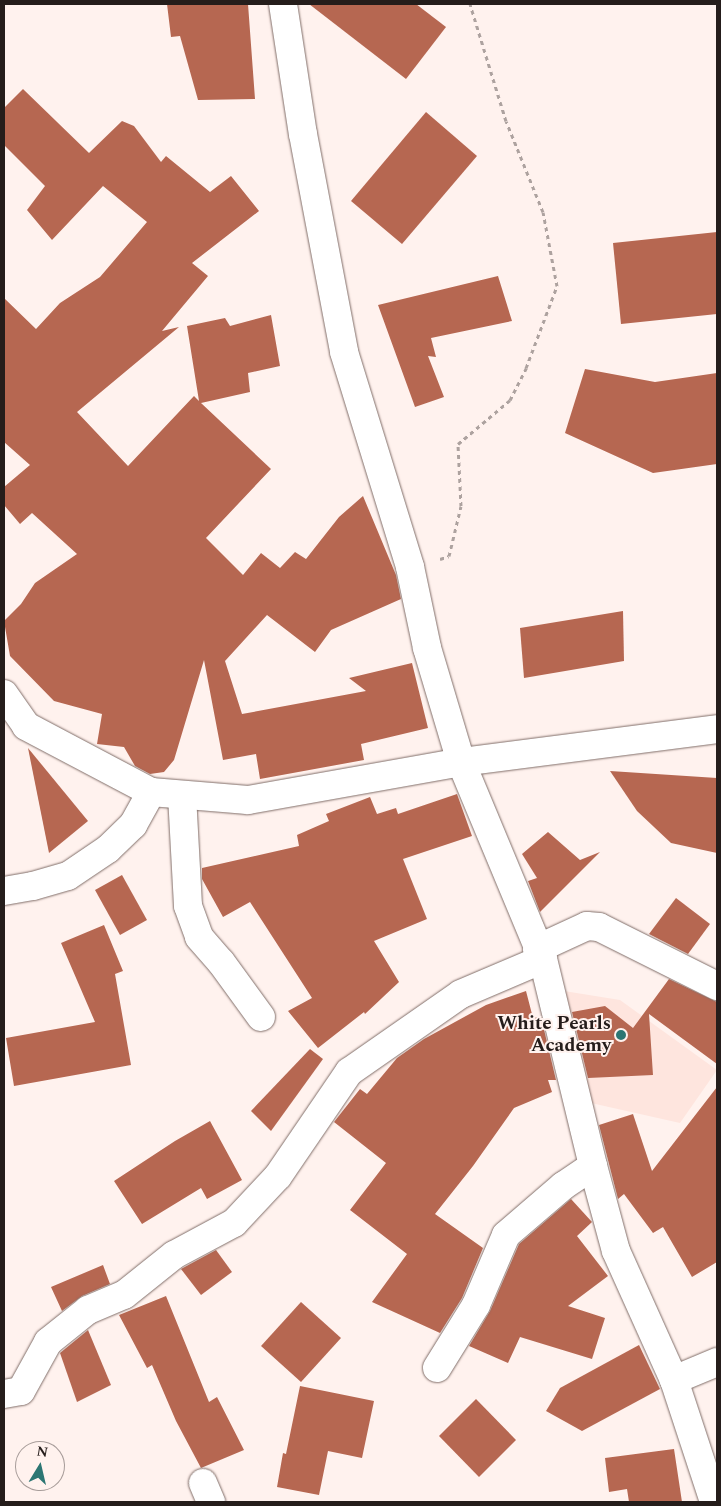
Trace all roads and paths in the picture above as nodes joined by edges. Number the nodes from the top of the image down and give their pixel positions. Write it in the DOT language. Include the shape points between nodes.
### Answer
graph roads {
  1 [pos="283,4"];
  2 [pos="470,4"];
  3 [pos="410,567"];
  4 [pos="4,694"];
  5 [pos="717,730"];
  6 [pos="461,762"];
  7 [pos="151,792"];
  8 [pos="182,795"];
  9 [pos="4,891"];
  10 [pos="540,954"];
  11 [pos="717,986"];
  12 [pos="261,1017"];
  13 [pos="593,1166"];
  14 [pos="717,1362"];
  15 [pos="437,1368"];
  16 [pos="674,1380"];
  17 [pos="4,1394"];
  18 [pos="714,1502"];
  1 -- 3 [label="street" via="303,134 344,352"];
  2 -- 3 [label="path" via="506,121 543,212 557,286 526,368 510,400 458,444 461,506 449,556"];
  3 -- 6 [label="street" via="428,648"];
  4 -- 7 [label="street" via="26,726"];
  5 -- 6 [label="street"];
  6 -- 8 [label="street" via="248,800"];
  6 -- 10 [label="street"];
  7 -- 8 [label="street"];
  7 -- 9 [label="street" via="133,825 108,849 68,876"];
  8 -- 12 [label="street" via="188,906 199,937"];
  10 -- 11 [label="street" via="587,926 599,928"];
  10 -- 13 [label="street"];
  10 -- 17 [label="street" via="461,994 349,1072 278,1176 234,1223 174,1255 124,1295 88,1310 48,1342 21,1390"];
  13 -- 15 [label="street" via="563,1186 506,1235 476,1304"];
  13 -- 16 [label="street" via="616,1251"];
  14 -- 16 [label="street"];
  16 -- 18 [label="street"];
}
